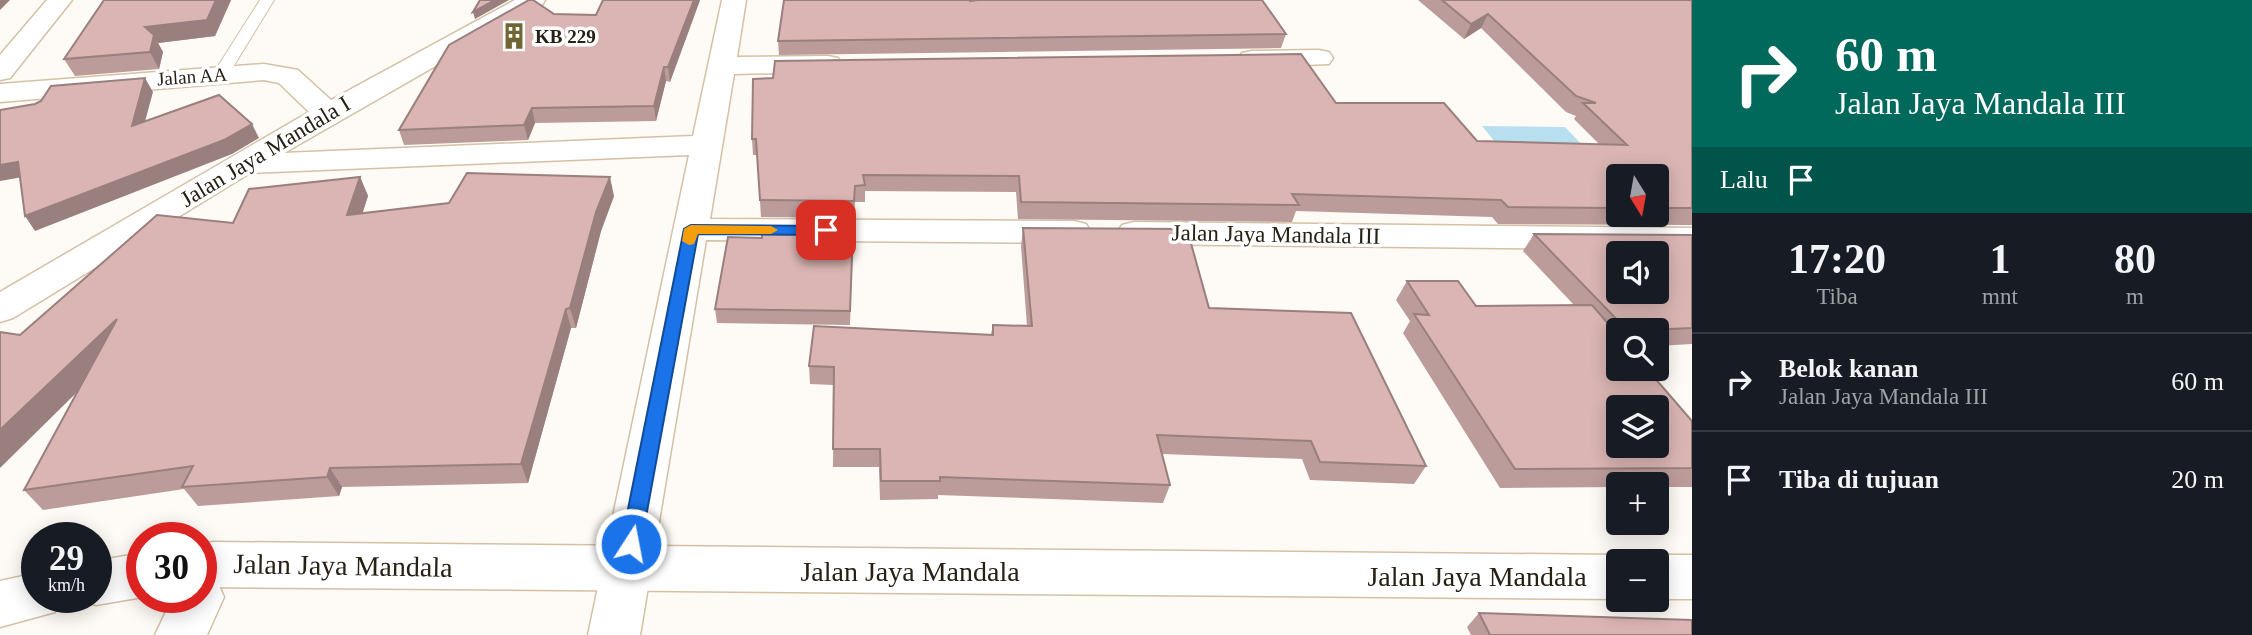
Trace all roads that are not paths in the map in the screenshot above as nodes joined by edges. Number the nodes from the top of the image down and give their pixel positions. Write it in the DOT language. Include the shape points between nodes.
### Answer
graph roads {
  1 [pos="60,0"];
  2 [pos="267,0"];
  3 [pos="533,0"];
  4 [pos="734,0"];
  5 [pos="1319,58"];
  6 [pos="1222,59"];
  7 [pos="861,64"];
  8 [pos="722,66"];
  9 [pos="0,72"];
  10 [pos="220,74"];
  11 [pos="0,93"];
  12 [pos="328,113"];
  13 [pos="706,145"];
  14 [pos="241,164"];
  15 [pos="691,229"];
  16 [pos="1692,239"];
  17 [pos="0,309"];
  18 [pos="627,569"];
  19 [pos="1606,577"];
  20 [pos="1669,577"];
  21 [pos="1692,577"];
  22 [pos="217,579"];
  23 [pos="21,599"];
  24 [pos="0,604"];
  25 [pos="190,613"];
  26 [pos="181,635"];
  27 [pos="614,635"];
  1 -- 9 [label="street"];
  2 -- 10 [label="lane"];
  3 -- 12 [label="street, Jalan Jaya Mandala I"];
  4 -- 8 [label="street"];
  5 -- 6 [label="street"];
  7 -- 8 [label="street"];
  8 -- 13 [label="street"];
  10 -- 11 [label="street, Jalan AA"];
  10 -- 12 [label="street, Jalan AA" via="289,76"];
  12 -- 14 [label="street, Jalan Jaya Mandala I"];
  13 -- 14 [label="street"];
  13 -- 15 [label="street"];
  14 -- 17 [label="street, Jalan Jaya Mandala I"];
  15 -- 16 [label="street, Jalan Jaya Mandala III"];
  15 -- 18 [label="street"];
  18 -- 19 [label="street, Jalan Jaya Mandala"];
  18 -- 22 [label="street, Jalan Jaya Mandala"];
  18 -- 27 [label="street"];
  20 -- 21 [label="street"];
  23 -- 24 [label="street"];
  25 -- 26 [label="street"];
}
